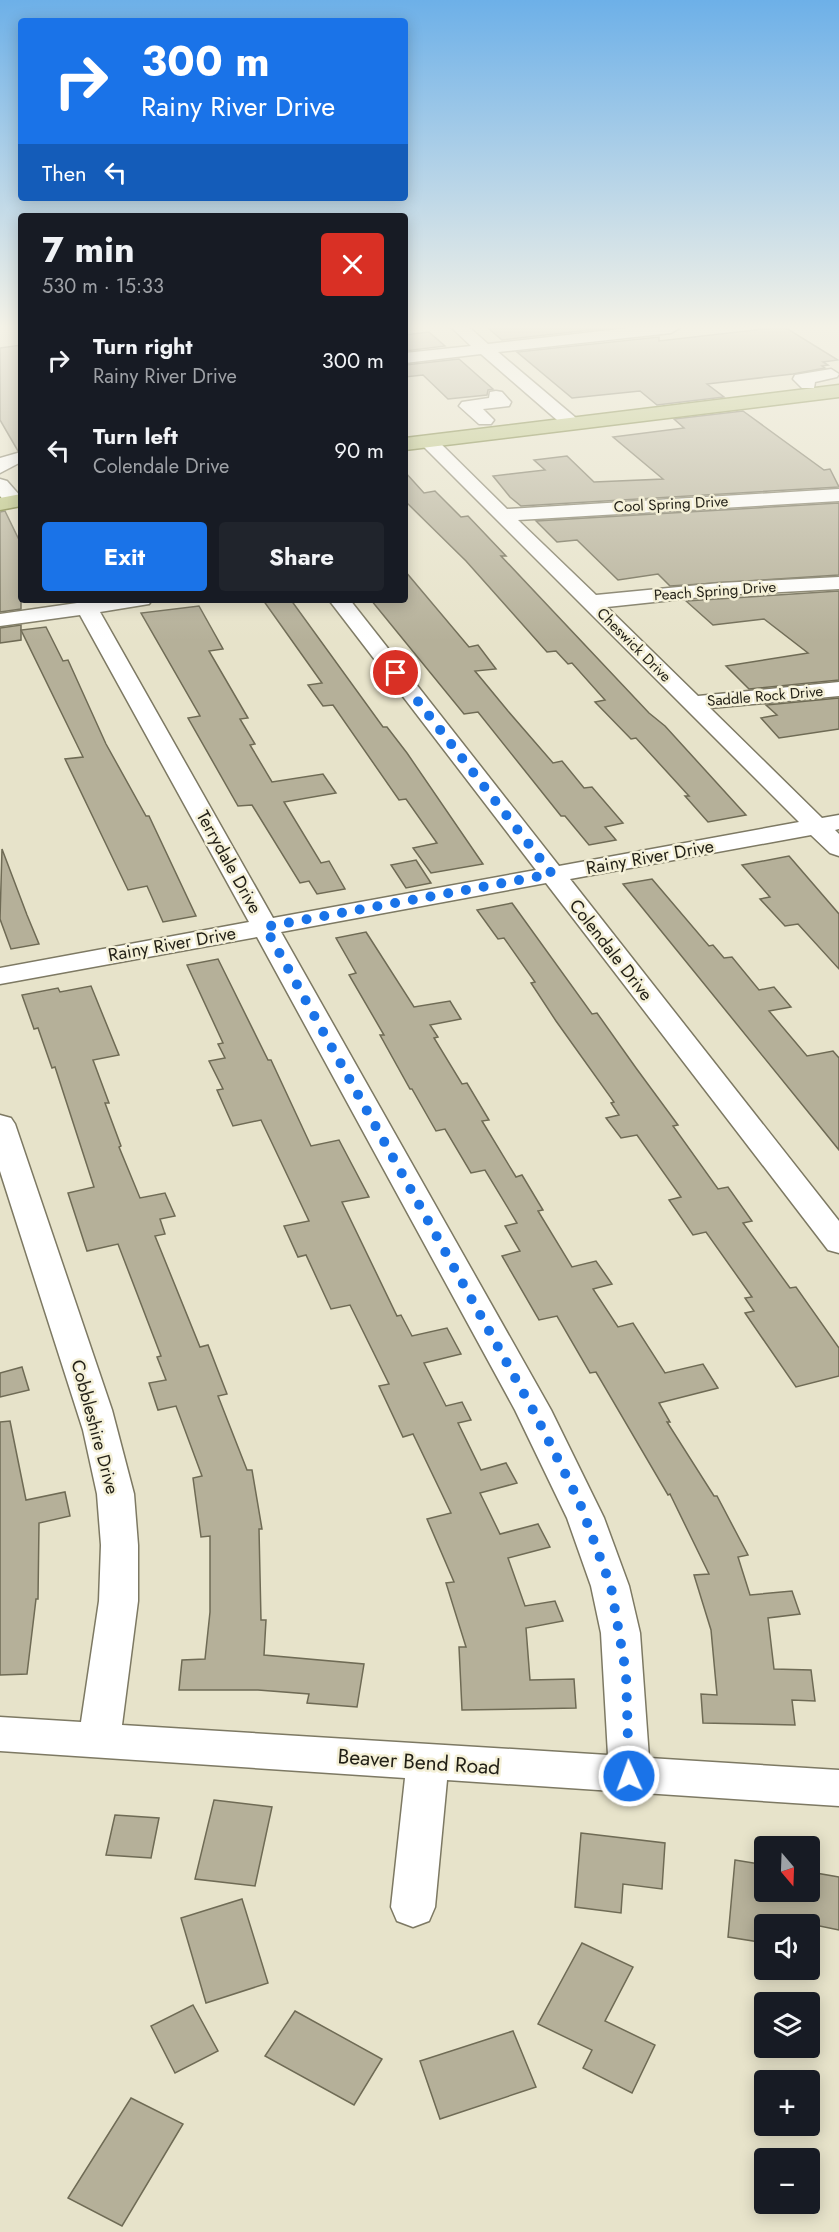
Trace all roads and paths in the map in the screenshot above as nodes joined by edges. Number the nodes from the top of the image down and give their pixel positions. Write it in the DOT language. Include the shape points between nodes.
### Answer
graph roads {
  1 [pos="476,432"];
  2 [pos="429,441"];
  3 [pos="408,444"];
  4 [pos="18,458"];
  5 [pos="0,468"];
  6 [pos="839,495"];
  7 [pos="504,515"];
  8 [pos="839,583"];
  9 [pos="592,602"];
  10 [pos="121,603"];
  11 [pos="341,603"];
  12 [pos="87,608"];
  13 [pos="0,620"];
  14 [pos="839,689"];
  15 [pos="691,703"];
  16 [pos="828,824"];
  17 [pos="839,848"];
  18 [pos="552,874"];
  19 [pos="265,927"];
  20 [pos="0,976"];
  21 [pos="0,1124"];
  22 [pos="839,1243"];
  23 [pos="0,1734"];
  24 [pos="98,1741"];
  25 [pos="428,1762"];
  26 [pos="629,1776"];
  27 [pos="839,1788"];
  28 [pos="413,1907"];
  1 -- 2 [label="main road"];
  2 -- 3 [label="main road"];
  2 -- 7 [label="street, Cheswick Drive"];
  4 -- 5 [label="street"];
  6 -- 7 [label="street, Cool Spring Drive"];
  7 -- 9 [label="street, Cheswick Drive"];
  8 -- 9 [label="street, Peach Spring Drive" via="720,589"];
  9 -- 15 [label="street, Cheswick Drive"];
  10 -- 12 [label="street"];
  11 -- 18 [label="street, Colendale Drive"];
  12 -- 13 [label="street"];
  12 -- 19 [label="street, Terrydale Drive"];
  14 -- 15 [label="street, Saddle Rock Drive"];
  15 -- 16 [label="street, Cheswick Drive"];
  16 -- 17 [label="street, Cheswick Drive"];
  16 -- 18 [label="street, Rainy River Drive"];
  18 -- 19 [label="street, Rainy River Drive"];
  18 -- 22 [label="street, Colendale Drive"];
  19 -- 20 [label="street, Rainy River Drive"];
  19 -- 26 [label="street, Terrydale Drive" via="533,1410 579,1501 611,1587 626,1673"];
  21 -- 24 [label="street, Cobbleshire Drive" via="91,1399 108,1457 118,1513 120,1581 115,1653"];
  23 -- 24 [label="street, Beaver Bend Road"];
  24 -- 25 [label="street, Beaver Bend Road"];
  25 -- 26 [label="street, Beaver Bend Road"];
  25 -- 28 [label="street"];
  26 -- 27 [label="street, Beaver Bend Road"];
}
